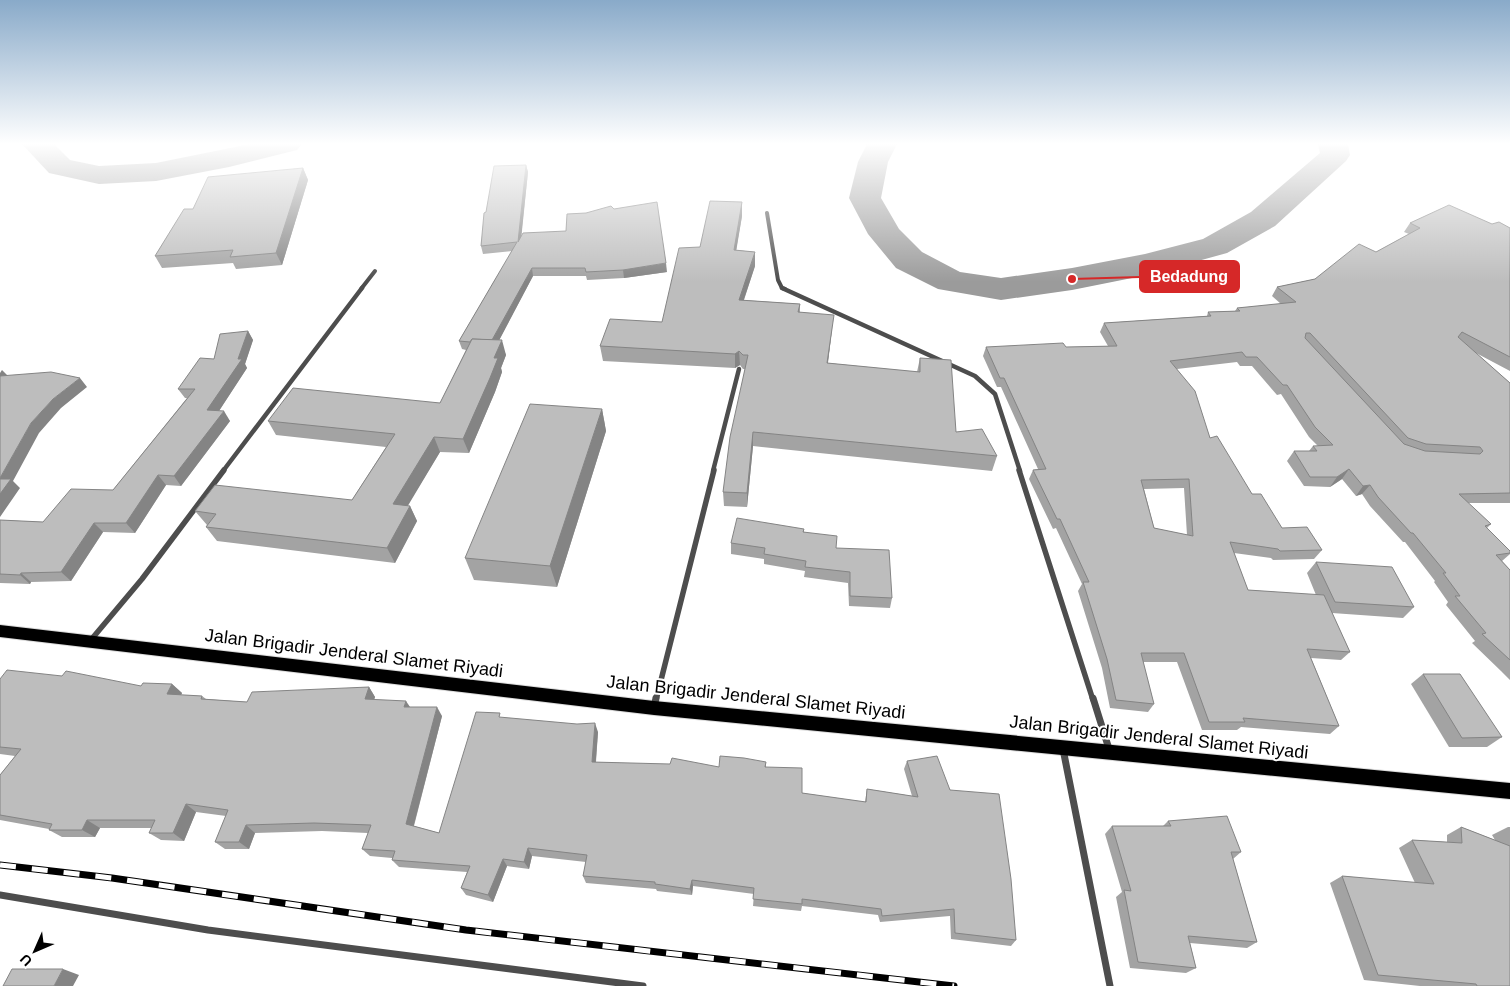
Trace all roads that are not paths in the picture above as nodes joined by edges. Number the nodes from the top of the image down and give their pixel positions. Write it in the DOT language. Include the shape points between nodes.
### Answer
graph roads {
  1 [pos="767,213"];
  2 [pos="374,271"];
  3 [pos="739,369"];
  4 [pos="0,630"];
  5 [pos="90,641"];
  6 [pos="654,708"];
  7 [pos="1063,747"];
  8 [pos="1110,752"];
  9 [pos="1510,791"];
  10 [pos="0,895"];
  11 [pos="643,986"];
  12 [pos="1110,986"];
  1 -- 8 [label="street" via="782,288 975,376 995,394"];
  2 -- 5 [label="street" via="142,579"];
  3 -- 6 [label="street"];
  4 -- 5 [label="main road, Jalan Brigadir Jenderal Slamet Riyadi"];
  5 -- 6 [label="main road, Jalan Brigadir Jenderal Slamet Riyadi"];
  6 -- 7 [label="main road, Jalan Brigadir Jenderal Slamet Riyadi"];
  7 -- 8 [label="main road, Jalan Brigadir Jenderal Slamet Riyadi"];
  7 -- 12 [label="street"];
  8 -- 9 [label="main road, Jalan Brigadir Jenderal Slamet Riyadi"];
  10 -- 11 [label="street" via="208,930"];
}
